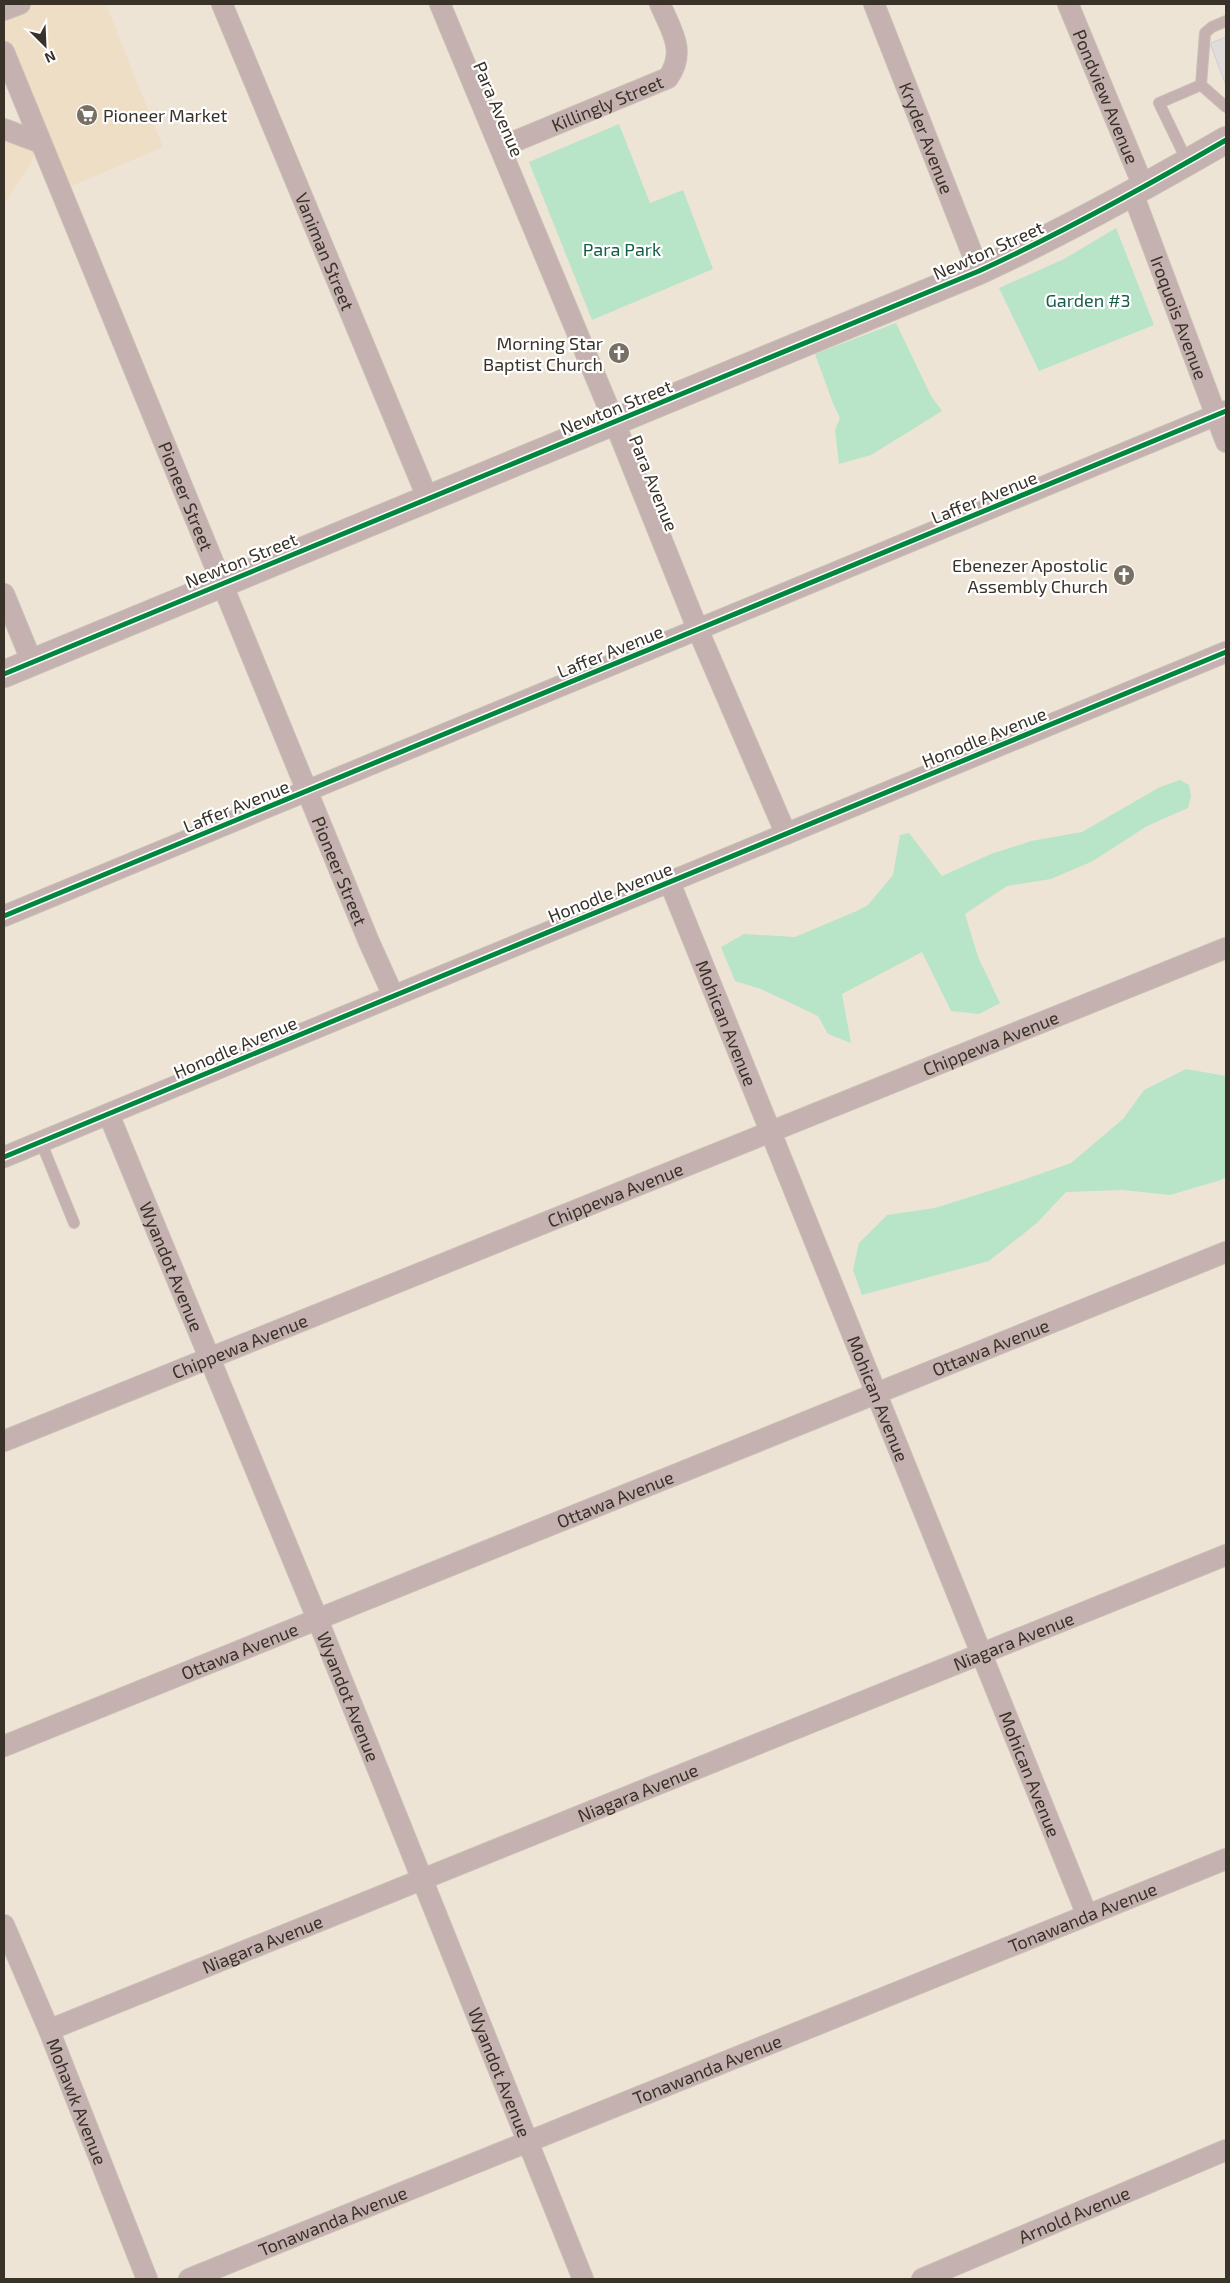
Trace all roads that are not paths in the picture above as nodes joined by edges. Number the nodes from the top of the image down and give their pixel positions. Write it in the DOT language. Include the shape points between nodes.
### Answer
graph roads {
  1 [pos="20,4"];
  2 [pos="222,4"];
  3 [pos="440,4"];
  4 [pos="660,4"];
  5 [pos="874,4"];
  6 [pos="1068,4"];
  7 [pos="4,10"];
  8 [pos="1226,21"];
  9 [pos="4,52"];
  10 [pos="1202,85"];
  11 [pos="1226,107"];
  12 [pos="4,129"];
  13 [pos="1226,140"];
  14 [pos="40,142"];
  15 [pos="501,147"];
  16 [pos="1187,163"];
  17 [pos="1138,191"];
  18 [pos="979,271"];
  19 [pos="1221,413"];
  20 [pos="614,421"];
  21 [pos="1226,442"];
  22 [pos="428,499"];
  23 [pos="223,582"];
  24 [pos="4,594"];
  25 [pos="698,630"];
  26 [pos="1226,652"];
  27 [pos="32,662"];
  28 [pos="4,674"];
  29 [pos="308,791"];
  30 [pos="786,834"];
  31 [pos="670,883"];
  32 [pos="4,916"];
  33 [pos="1226,948"];
  34 [pos="393,995"];
  35 [pos="109,1115"];
  36 [pos="770,1131"];
  37 [pos="41,1142"];
  38 [pos="4,1157"];
  39 [pos="74,1223"];
  40 [pos="1226,1252"];
  41 [pos="209,1357"];
  42 [pos="877,1393"];
  43 [pos="4,1441"];
  44 [pos="1226,1554"];
  45 [pos="317,1618"];
  46 [pos="980,1654"];
  47 [pos="4,1746"];
  48 [pos="1226,1859"];
  49 [pos="422,1879"];
  50 [pos="1087,1915"];
  51 [pos="4,1925"];
  52 [pos="49,2030"];
  53 [pos="527,2140"];
  54 [pos="1226,2150"];
  55 [pos="147,2279"];
  56 [pos="189,2279"];
  57 [pos="583,2279"];
  58 [pos="922,2279"];
  1 -- 7 [label="street"];
  2 -- 22 [label="street, Vaniman Street"];
  3 -- 15 [label="street, Para Avenue"];
  4 -- 15 [label="street, Killingly Street" via="678,49 675,69 668,78"];
  5 -- 18 [label="street, Kryder Avenue"];
  6 -- 17 [label="street, Pondview Avenue"];
  8 -- 10 [label="lane" via="1204,34"];
  9 -- 14 [label="street, Pioneer Street"];
  10 -- 11 [label="lane"];
  10 -- 16 [label="lane" via="1159,103"];
  12 -- 14 [label="street"];
  13 -- 16 [label="street, Newton Street"];
  14 -- 23 [label="street, Pioneer Street"];
  15 -- 20 [label="street, Para Avenue"];
  16 -- 17 [label="street, Newton Street"];
  17 -- 18 [label="street, Newton Street"];
  17 -- 19 [label="street, Iroquois Avenue"];
  18 -- 20 [label="street, Newton Street"];
  19 -- 21 [label="street, Iroquois Avenue"];
  19 -- 25 [label="street, Laffer Avenue"];
  20 -- 22 [label="street, Newton Street"];
  20 -- 25 [label="street, Para Avenue"];
  22 -- 23 [label="street, Newton Street"];
  23 -- 27 [label="street, Newton Street"];
  23 -- 29 [label="street, Pioneer Street"];
  24 -- 27 [label="street"];
  25 -- 29 [label="street, Laffer Avenue"];
  25 -- 30 [label="street, Para Avenue"];
  26 -- 30 [label="street, Honodle Avenue"];
  27 -- 28 [label="street, Newton Street"];
  29 -- 32 [label="street, Laffer Avenue"];
  29 -- 34 [label="street, Pioneer Street"];
  30 -- 31 [label="street, Honodle Avenue"];
  31 -- 34 [label="street, Honodle Avenue"];
  31 -- 36 [label="street, Mohican Avenue"];
  33 -- 36 [label="street, Chippewa Avenue"];
  34 -- 35 [label="street, Honodle Avenue"];
  35 -- 37 [label="street, Honodle Avenue"];
  35 -- 41 [label="street, Wyandot Avenue"];
  36 -- 41 [label="street, Chippewa Avenue"];
  36 -- 42 [label="street, Mohican Avenue"];
  37 -- 38 [label="street, Honodle Avenue"];
  37 -- 39 [label="lane"];
  40 -- 42 [label="street, Ottawa Avenue"];
  41 -- 43 [label="street, Chippewa Avenue"];
  41 -- 45 [label="street, Wyandot Avenue"];
  42 -- 45 [label="street, Ottawa Avenue"];
  42 -- 46 [label="street, Mohican Avenue"];
  44 -- 46 [label="street, Niagara Avenue"];
  45 -- 47 [label="street, Ottawa Avenue"];
  45 -- 49 [label="street, Wyandot Avenue"];
  46 -- 49 [label="street, Niagara Avenue"];
  46 -- 50 [label="street, Mohican Avenue"];
  48 -- 50 [label="street, Tonawanda Avenue"];
  49 -- 52 [label="street, Niagara Avenue"];
  49 -- 53 [label="street, Wyandot Avenue"];
  50 -- 53 [label="street, Tonawanda Avenue"];
  51 -- 52 [label="street, Mohawk Avenue"];
  52 -- 55 [label="street, Mohawk Avenue"];
  53 -- 56 [label="street, Tonawanda Avenue"];
  53 -- 57 [label="street, Wyandot Avenue"];
  54 -- 58 [label="street, Arnold Avenue"];
}
